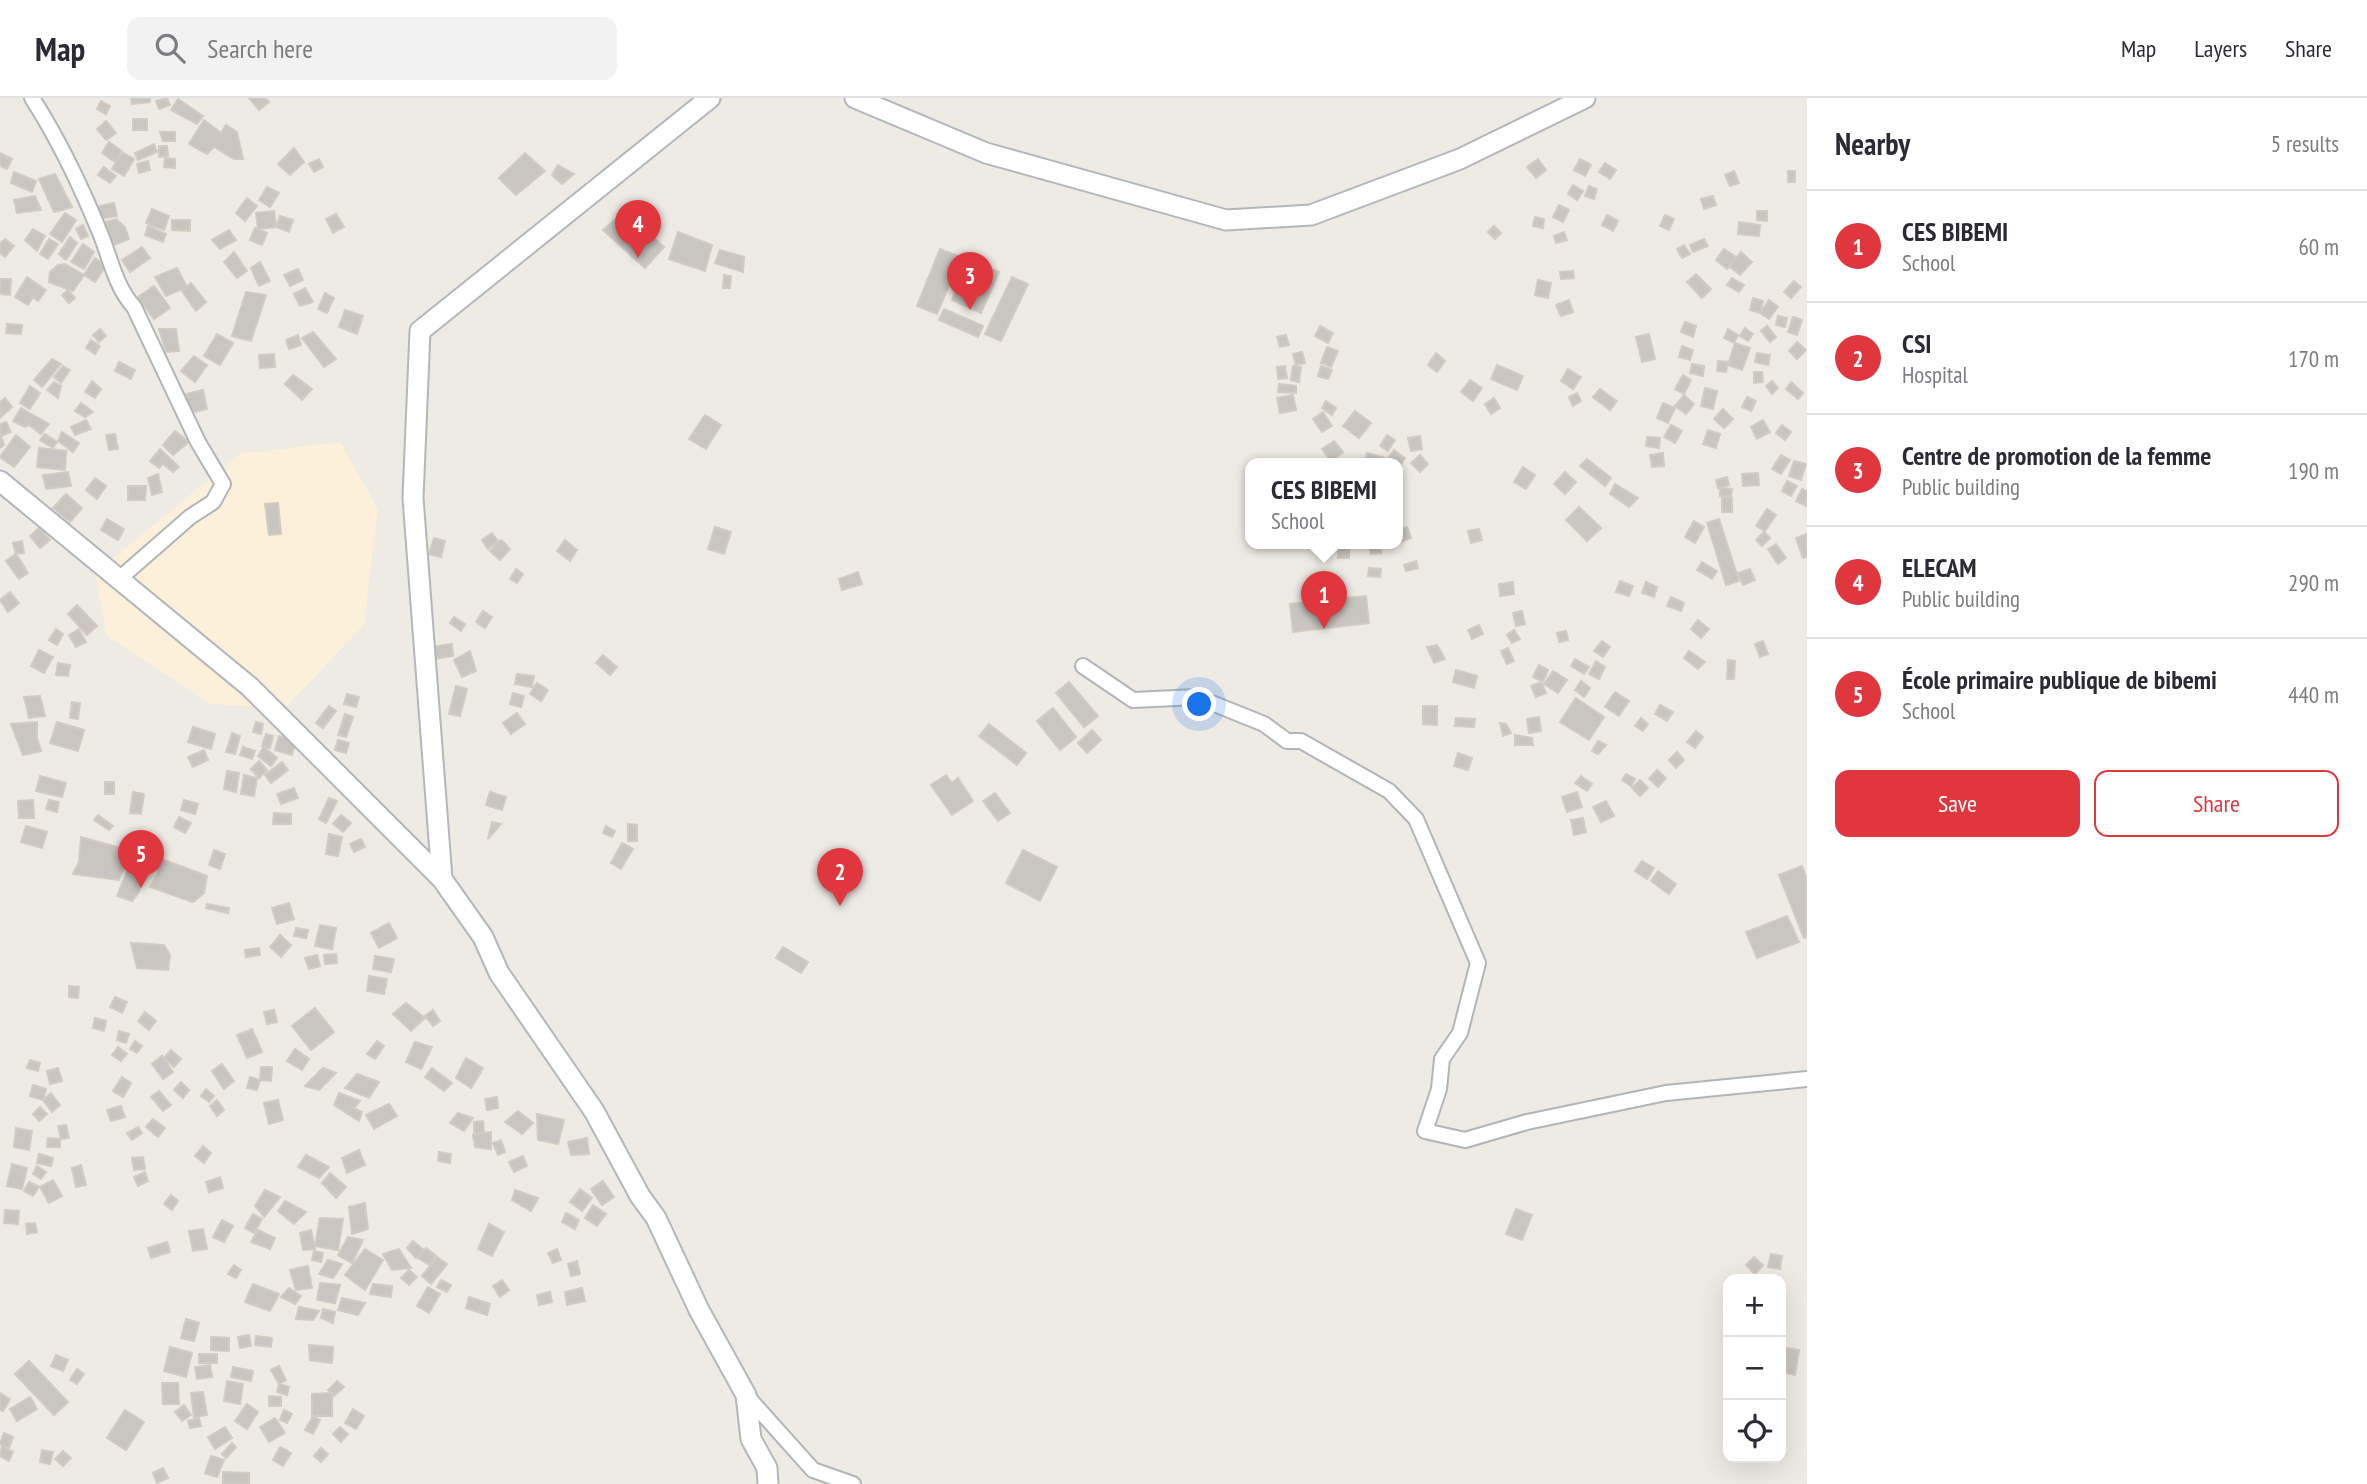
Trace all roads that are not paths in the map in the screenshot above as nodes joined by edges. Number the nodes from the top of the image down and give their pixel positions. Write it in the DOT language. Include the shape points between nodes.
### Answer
graph roads {
  1 [pos="32,98"];
  2 [pos="710,98"];
  3 [pos="855,98"];
  4 [pos="1570,100"];
  5 [pos="0,481"];
  6 [pos="119,579"];
  7 [pos="1083,666"];
  8 [pos="442,879"];
  9 [pos="1807,1079"];
  10 [pos="746,1395"];
  11 [pos="768,1484"];
  12 [pos="853,1484"];
  1 -- 6 [label="street" via="64,147 121,293 134,307 223,484 213,502"];
  2 -- 8 [label="main road" via="420,331 413,498"];
  3 -- 4 [label="main road" via="986,153 1226,220 1311,215 1460,159"];
  5 -- 6 [label="main road"];
  6 -- 8 [label="main road" via="250,687"];
  7 -- 9 [label="street" via="1133,700 1198,697 1264,724 1287,741 1301,741 1389,791 1416,819 1478,963 1460,1033 1442,1059 1439,1089 1425,1131 1465,1139 1666,1093"];
  8 -- 10 [label="main road" via="617,1148"];
  10 -- 11 [label="main road" via="751,1439 766,1468"];
  10 -- 12 [label="street" via="813,1470"];
}
